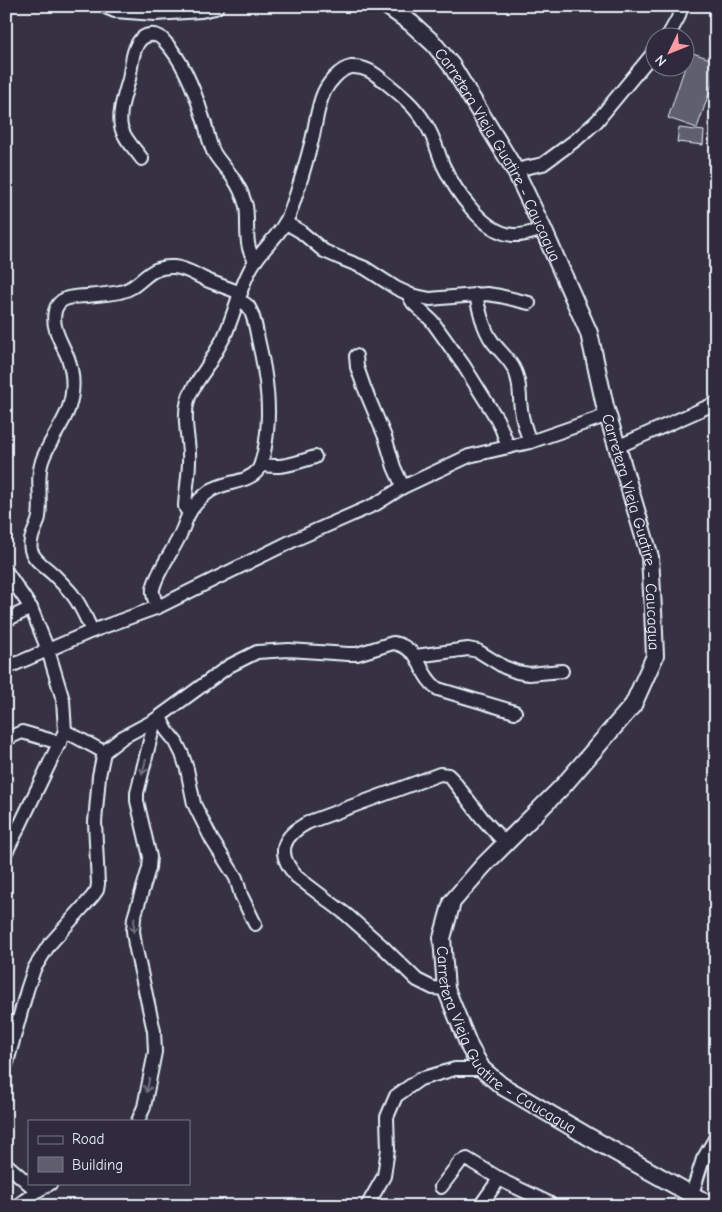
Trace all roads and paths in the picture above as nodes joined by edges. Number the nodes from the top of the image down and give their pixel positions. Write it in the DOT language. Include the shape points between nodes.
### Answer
graph roads {
  1 [pos="108,6"];
  2 [pos="215,6"];
  3 [pos="387,6"];
  4 [pos="682,6"];
  5 [pos="155,12"];
  6 [pos="672,28"];
  7 [pos="154,35"];
  8 [pos="644,64"];
  9 [pos="142,159"];
  10 [pos="515,170"];
  11 [pos="286,224"];
  12 [pos="543,228"];
  13 [pos="256,260"];
  14 [pos="476,294"];
  15 [pos="411,295"];
  16 [pos="240,296"];
  17 [pos="529,302"];
  18 [pos="356,356"];
  19 [pos="716,403"];
  20 [pos="608,415"];
  21 [pos="530,442"];
  22 [pos="508,447"];
  23 [pos="617,447"];
  24 [pos="315,457"];
  25 [pos="261,464"];
  26 [pos="403,487"];
  27 [pos="190,512"];
  28 [pos="6,571"];
  29 [pos="158,607"];
  30 [pos="31,608"];
  31 [pos="6,620"];
  32 [pos="92,631"];
  33 [pos="48,650"];
  34 [pos="416,656"];
  35 [pos="6,668"];
  36 [pos="562,671"];
  37 [pos="515,712"];
  38 [pos="158,718"];
  39 [pos="63,737"];
  40 [pos="6,739"];
  41 [pos="104,752"];
  42 [pos="505,843"];
  43 [pos="6,852"];
  44 [pos="255,924"];
  45 [pos="446,989"];
  46 [pos="6,1066"];
  47 [pos="482,1069"];
  48 [pos="138,1120"];
  49 [pos="716,1137"];
  50 [pos="6,1164"];
  51 [pos="500,1178"];
  52 [pos="28,1183"];
  53 [pos="29,1184"];
  54 [pos="50,1184"];
  55 [pos="441,1188"];
  56 [pos="37,1191"];
  57 [pos="692,1194"];
  58 [pos="17,1206"];
  59 [pos="367,1206"];
  60 [pos="480,1206"];
  61 [pos="547,1206"];
  62 [pos="712,1206"];
  1 -- 5 [label="main road"];
  2 -- 5 [label="main road"];
  3 -- 10 [label="main road, Carretera Vieja Guatire - Caucagua" via="411,22 452,66"];
  4 -- 6 [label="street"];
  5 -- 7 [label="street"];
  7 -- 9 [label="street" via="143,38 133,54 120,114 123,132"];
  7 -- 13 [label="street" via="169,46 178,61 196,98 213,151 242,193 247,212 248,247"];
  8 -- 10 [label="street" via="597,121 577,139 542,164"];
  10 -- 12 [label="main road, Carretera Vieja Guatire - Caucagua"];
  11 -- 12 [label="street" via="322,98 338,74 354,67 374,73 417,111 430,131 452,182 491,228 514,235"];
  11 -- 13 [label="street"];
  11 -- 15 [label="street" via="324,251 366,268"];
  12 -- 20 [label="main road, Carretera Vieja Guatire - Caucagua" via="589,333"];
  13 -- 16 [label="street"];
  14 -- 15 [label="street" via="430,299"];
  14 -- 17 [label="street"];
  14 -- 21 [label="street" via="488,334 512,364 518,378 522,420"];
  15 -- 22 [label="street" via="411,300 432,321 497,419"];
  16 -- 25 [label="street" via="252,314 267,381 269,419"];
  16 -- 27 [label="street" via="224,336 187,403 189,464 185,506"];
  16 -- 32 [label="street" via="187,270 164,267 152,271 127,290 72,297 57,305 54,322 68,358 72,394 63,422 42,461 38,480 39,513 31,545 37,560 80,604"];
  18 -- 26 [label="street" via="364,387"];
  19 -- 23 [label="street"];
  20 -- 21 [label="street"];
  20 -- 23 [label="main road, Carretera Vieja Guatire - Caucagua"];
  21 -- 22 [label="street"];
  22 -- 26 [label="street" via="469,456"];
  23 -- 42 [label="main road, Carretera Vieja Guatire - Caucagua" via="650,557 655,656 633,705 563,786"];
  24 -- 25 [label="street" via="274,467"];
  25 -- 27 [label="street" via="248,478 211,490"];
  26 -- 29 [label="street" via="376,504"];
  27 -- 29 [label="street" via="155,581 153,595"];
  28 -- 30 [label="street"];
  29 -- 32 [label="street"];
  30 -- 31 [label="street"];
  30 -- 33 [label="street"];
  32 -- 33 [label="street"];
  33 -- 35 [label="street"];
  33 -- 39 [label="street" via="62,700"];
  34 -- 36 [label="street" via="468,649 517,672"];
  34 -- 37 [label="street" via="426,677 438,689"];
  34 -- 38 [label="street" via="405,646 393,642 356,654 290,650 258,652 229,666"];
  38 -- 41 [label="street" via="123,737"];
  38 -- 44 [label="street" via="182,754 194,804 236,878"];
  38 -- 48 [label="street, one-way" via="137,800 150,857 133,931 155,1042 144,1107"];
  39 -- 40 [label="street" via="22,732"];
  39 -- 41 [label="street"];
  39 -- 43 [label="street"];
  41 -- 46 [label="street" via="95,822 97,890 49,946 34,969"];
  42 -- 45 [label="main road, Carretera Vieja Guatire - Caucagua" via="452,902 442,938"];
  42 -- 45 [label="street" via="448,775 440,774 310,822 294,831 285,845 284,856 297,877 329,900 417,980 433,988"];
  45 -- 47 [label="main road, Carretera Vieja Guatire - Caucagua"];
  47 -- 57 [label="main road, Carretera Vieja Guatire - Caucagua" via="502,1086"];
  47 -- 59 [label="street" via="455,1069 420,1079 396,1096 387,1117 388,1149 384,1176"];
  49 -- 57 [label="street" via="704,1159"];
  50 -- 52 [label="street"];
  51 -- 55 [label="street" via="467,1159 460,1162"];
  51 -- 60 [label="street"];
  51 -- 61 [label="street" via="549,1203"];
  53 -- 56 [label="street"];
  54 -- 56 [label="street"];
  56 -- 58 [label="street"];
  57 -- 62 [label="main road, Carretera Vieja Guatire - Caucagua"];
}
